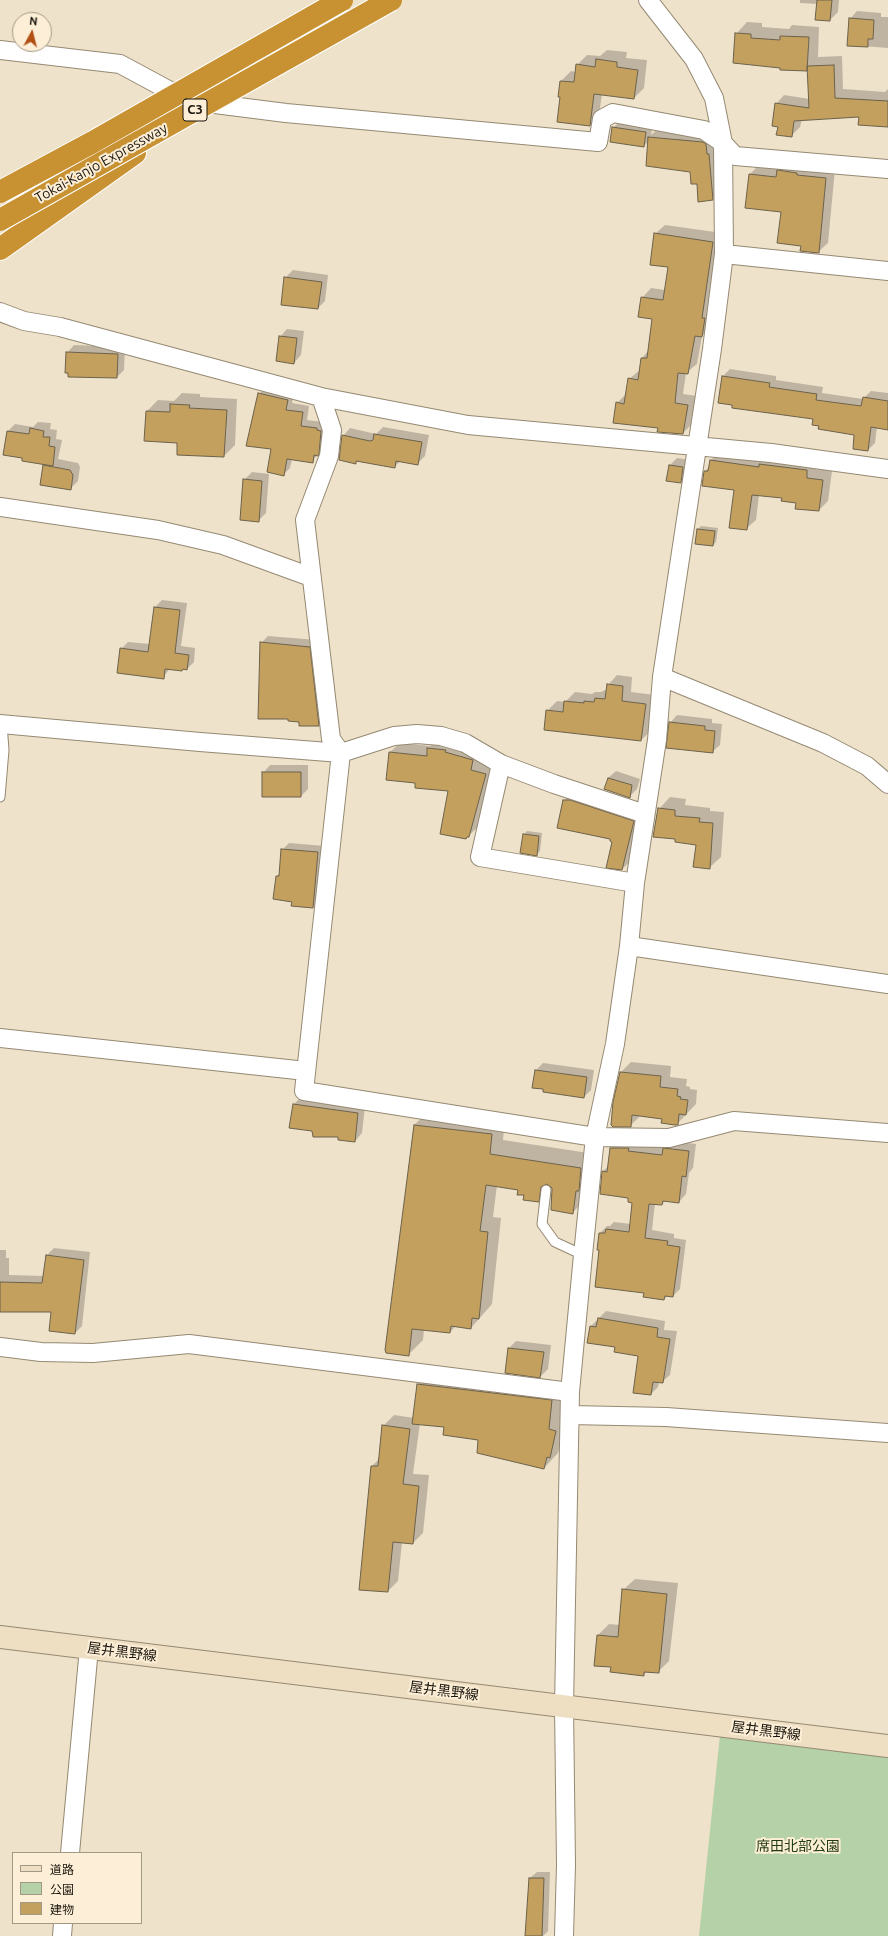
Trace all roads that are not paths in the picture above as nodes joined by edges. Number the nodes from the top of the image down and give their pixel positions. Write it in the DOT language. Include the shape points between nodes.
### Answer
graph roads {
  1 [pos="342,0"];
  2 [pos="391,0"];
  3 [pos="648,0"];
  4 [pos="0,50"];
  5 [pos="200,108"];
  6 [pos="723,143"];
  7 [pos="888,169"];
  8 [pos="0,192"];
  9 [pos="0,220"];
  10 [pos="0,249"];
  11 [pos="724,254"];
  12 [pos="888,271"];
  13 [pos="0,312"];
  14 [pos="321,397"];
  15 [pos="698,447"];
  16 [pos="888,469"];
  17 [pos="0,507"];
  18 [pos="311,577"];
  19 [pos="662,677"];
  20 [pos="1,724"];
  21 [pos="341,752"];
  22 [pos="501,764"];
  23 [pos="888,784"];
  24 [pos="0,797"];
  25 [pos="645,814"];
  26 [pos="635,883"];
  27 [pos="628,946"];
  28 [pos="888,984"];
  29 [pos="0,1038"];
  30 [pos="306,1071"];
  31 [pos="888,1133"];
  32 [pos="595,1137"];
  33 [pos="546,1190"];
  34 [pos="583,1255"];
  35 [pos="0,1347"];
  36 [pos="570,1392"];
  37 [pos="570,1415"];
  38 [pos="888,1433"];
  39 [pos="0,1637"];
  40 [pos="89,1648"];
  41 [pos="564,1706"];
  42 [pos="888,1746"];
  43 [pos="70,1852"];
  44 [pos="63,1924"];
  45 [pos="62,1936"];
  46 [pos="564,1936"];
  1 -- 8 [label="highway, Tokai-Kanjo Expressway / C3, bridge"];
  2 -- 5 [label="highway, Tokai-Kanjo Expressway / C3, bridge"];
  3 -- 6 [label="street" via="694,59 714,98"];
  4 -- 6 [label="street" via="120,64 172,92 199,102 286,113 598,142 602,119 613,113 704,130"];
  5 -- 9 [label="highway, Tokai-Kanjo Expressway / C3, bridge"];
  5 -- 10 [label="highway, bridge"];
  6 -- 7 [label="street" via="735,156"];
  6 -- 11 [label="street"];
  11 -- 12 [label="street"];
  11 -- 15 [label="street"];
  13 -- 14 [label="street" via="24,321 60,327"];
  14 -- 15 [label="street" via="468,425"];
  14 -- 18 [label="street" via="332,430 330,456 305,520"];
  15 -- 16 [label="street" via="771,453"];
  15 -- 19 [label="street"];
  17 -- 18 [label="street" via="158,530 223,545"];
  18 -- 21 [label="street" via="330,739"];
  19 -- 23 [label="street" via="823,743 867,766"];
  19 -- 25 [label="street" via="657,740"];
  20 -- 21 [label="street"];
  20 -- 24 [label="lane" via="4,750"];
  21 -- 22 [label="street" via="394,736 417,734 442,736 465,743"];
  21 -- 30 [label="street"];
  22 -- 25 [label="street"];
  22 -- 26 [label="street" via="480,857"];
  25 -- 26 [label="street"];
  26 -- 27 [label="street"];
  27 -- 28 [label="street"];
  27 -- 32 [label="street" via="615,1044"];
  29 -- 30 [label="street"];
  30 -- 32 [label="street" via="304,1091"];
  31 -- 32 [label="street" via="734,1121 669,1138"];
  32 -- 34 [label="street"];
  33 -- 34 [label="lane" via="542,1224 555,1242"];
  34 -- 36 [label="street"];
  35 -- 36 [label="street" via="41,1352 93,1353 189,1344"];
  36 -- 37 [label="street"];
  37 -- 38 [label="street" via="666,1417"];
  37 -- 41 [label="street"];
  39 -- 40 [label="main road, 屋井黒野線"];
  40 -- 41 [label="main road, 屋井黒野線"];
  40 -- 43 [label="street"];
  41 -- 42 [label="main road, 屋井黒野線"];
  41 -- 46 [label="street"];
  44 -- 45 [label="street"];
}
